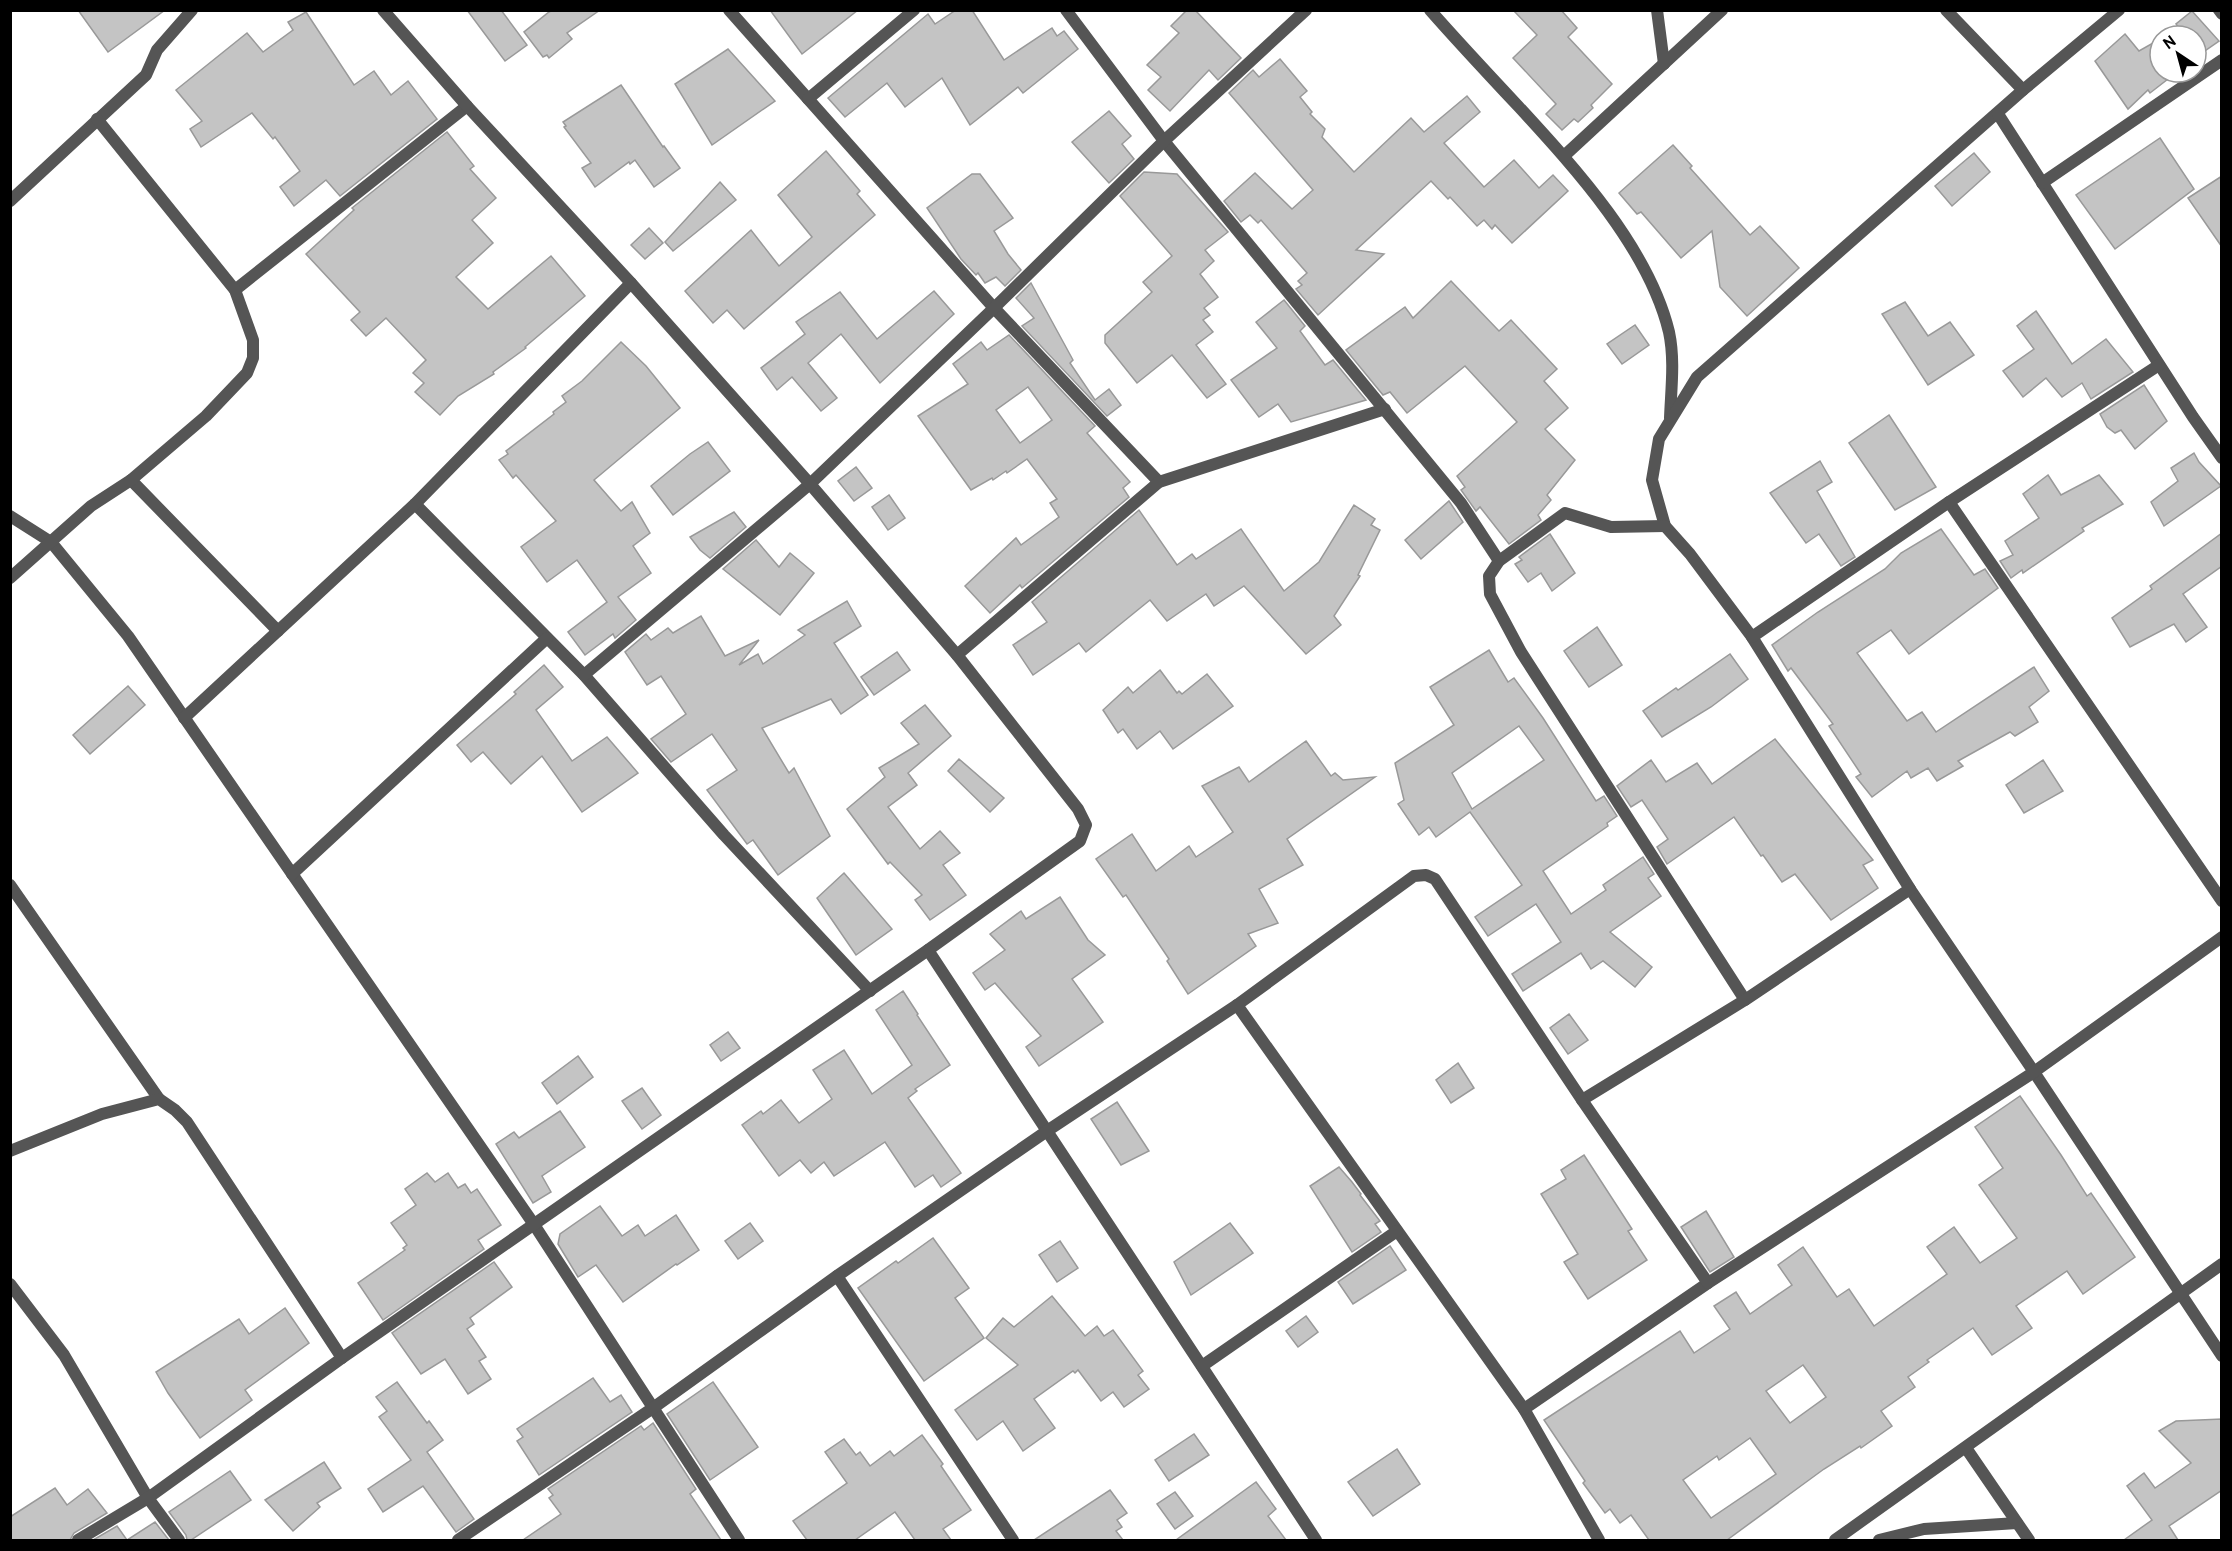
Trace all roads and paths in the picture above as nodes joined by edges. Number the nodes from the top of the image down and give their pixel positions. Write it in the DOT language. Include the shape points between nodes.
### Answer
graph roads {
  1 [pos="192,10"];
  2 [pos="383,10"];
  3 [pos="729,10"];
  4 [pos="914,10"];
  5 [pos="1066,10"];
  6 [pos="1306,10"];
  7 [pos="1430,10"];
  8 [pos="1657,10"];
  9 [pos="1722,10"];
  10 [pos="1946,10"];
  11 [pos="2120,10"];
  12 [pos="2222,60"];
  13 [pos="1664,64"];
  14 [pos="2023,90"];
  15 [pos="808,99"];
  16 [pos="467,106"];
  17 [pos="1998,114"];
  18 [pos="97,119"];
  19 [pos="1164,141"];
  20 [pos="1564,156"];
  21 [pos="2042,183"];
  22 [pos="10,201"];
  23 [pos="631,283"];
  24 [pos="235,290"];
  25 [pos="994,308"];
  26 [pos="2159,365"];
  27 [pos="1385,409"];
  28 [pos="1670,421"];
  29 [pos="2222,458"];
  30 [pos="131,480"];
  31 [pos="1159,483"];
  32 [pos="810,484"];
  33 [pos="1949,502"];
  34 [pos="415,504"];
  35 [pos="10,516"];
  36 [pos="1665,526"];
  37 [pos="51,543"];
  38 [pos="1499,561"];
  39 [pos="10,578"];
  40 [pos="278,631"];
  41 [pos="1752,637"];
  42 [pos="547,638"];
  43 [pos="957,655"];
  44 [pos="584,675"];
  45 [pos="184,717"];
  46 [pos="292,874"];
  47 [pos="10,885"];
  48 [pos="1910,888"];
  49 [pos="2222,902"];
  50 [pos="2222,937"];
  51 [pos="928,950"];
  52 [pos="870,991"];
  53 [pos="1745,1000"];
  54 [pos="1237,1005"];
  55 [pos="2034,1072"];
  56 [pos="159,1099"];
  57 [pos="1582,1100"];
  58 [pos="1047,1131"];
  59 [pos="10,1150"];
  60 [pos="533,1223"];
  61 [pos="1397,1231"];
  62 [pos="2222,1264"];
  63 [pos="837,1276"];
  64 [pos="1708,1283"];
  65 [pos="10,1284"];
  66 [pos="2180,1294"];
  67 [pos="2222,1356"];
  68 [pos="342,1358"];
  69 [pos="1202,1366"];
  70 [pos="652,1408"];
  71 [pos="1524,1409"];
  72 [pos="1966,1448"];
  73 [pos="148,1498"];
  74 [pos="2017,1523"];
  75 [pos="78,1540"];
  76 [pos="179,1540"];
  77 [pos="458,1540"];
  78 [pos="739,1540"];
  79 [pos="1013,1540"];
  80 [pos="1316,1540"];
  81 [pos="1599,1540"];
  82 [pos="1835,1540"];
  83 [pos="1879,1540"];
  84 [pos="2028,1540"];
  1 -- 18 [label="street" via="158,50 146,75"];
  2 -- 16 [label="street"];
  3 -- 15 [label="street"];
  4 -- 15 [label="street"];
  5 -- 19 [label="street"];
  6 -- 19 [label="street"];
  7 -- 20 [label="street"];
  8 -- 13 [label="street"];
  9 -- 13 [label="street"];
  10 -- 14 [label="street"];
  11 -- 14 [label="street"];
  12 -- 21 [label="street"];
  13 -- 20 [label="street"];
  14 -- 17 [label="street"];
  15 -- 25 [label="street"];
  16 -- 23 [label="street"];
  16 -- 24 [label="street"];
  17 -- 21 [label="street"];
  17 -- 28 [label="street" via="1697,378"];
  18 -- 22 [label="street"];
  18 -- 24 [label="street"];
  19 -- 25 [label="street"];
  19 -- 27 [label="street"];
  20 -- 28 [label="street" via="1619,227 1664,312 1672,355"];
  21 -- 26 [label="street"];
  23 -- 32 [label="street"];
  23 -- 34 [label="street"];
  24 -- 30 [label="street" via="253,340 253,358 247,374 206,416"];
  25 -- 31 [label="street"];
  25 -- 32 [label="street"];
  26 -- 29 [label="street"];
  26 -- 33 [label="street"];
  27 -- 31 [label="street"];
  27 -- 38 [label="street" via="1461,503"];
  28 -- 36 [label="street" via="1659,439 1652,480"];
  30 -- 37 [label="street" via="91,506"];
  30 -- 40 [label="street"];
  31 -- 43 [label="street"];
  32 -- 43 [label="street"];
  32 -- 44 [label="street"];
  33 -- 41 [label="street"];
  33 -- 49 [label="street"];
  34 -- 40 [label="street"];
  34 -- 42 [label="street"];
  35 -- 37 [label="street"];
  36 -- 38 [label="street" via="1611,527 1565,513"];
  36 -- 41 [label="street"];
  37 -- 39 [label="street"];
  37 -- 45 [label="street" via="128,636"];
  38 -- 53 [label="street" via="1489,576 1490,594 1521,652"];
  40 -- 45 [label="street"];
  41 -- 48 [label="street"];
  42 -- 44 [label="street"];
  42 -- 46 [label="street"];
  43 -- 51 [label="street" via="1078,809 1086,825 1080,841"];
  44 -- 52 [label="street" via="724,835"];
  45 -- 46 [label="street"];
  46 -- 60 [label="street"];
  47 -- 56 [label="street"];
  48 -- 53 [label="street"];
  48 -- 55 [label="street"];
  50 -- 55 [label="street"];
  51 -- 52 [label="street"];
  51 -- 58 [label="street"];
  52 -- 60 [label="street"];
  53 -- 57 [label="street"];
  54 -- 57 [label="street" via="1414,876 1426,875 1435,879"];
  54 -- 58 [label="street"];
  54 -- 61 [label="street"];
  55 -- 64 [label="street"];
  55 -- 66 [label="street"];
  56 -- 59 [label="street" via="102,1114"];
  56 -- 68 [label="street" via="187,1122"];
  57 -- 64 [label="street"];
  58 -- 63 [label="street"];
  58 -- 69 [label="street"];
  60 -- 68 [label="street"];
  60 -- 70 [label="street"];
  61 -- 69 [label="street"];
  61 -- 71 [label="street"];
  62 -- 66 [label="street"];
  63 -- 70 [label="street"];
  63 -- 79 [label="street"];
  64 -- 71 [label="street"];
  65 -- 73 [label="street" via="64,1355"];
  66 -- 67 [label="street"];
  66 -- 72 [label="street"];
  68 -- 73 [label="street"];
  69 -- 80 [label="street"];
  70 -- 77 [label="street"];
  70 -- 78 [label="street"];
  71 -- 81 [label="street"];
  72 -- 74 [label="street"];
  72 -- 82 [label="street"];
  73 -- 75 [label="street"];
  73 -- 76 [label="street"];
  74 -- 83 [label="street" via="1924,1529"];
  74 -- 84 [label="street"];
}
